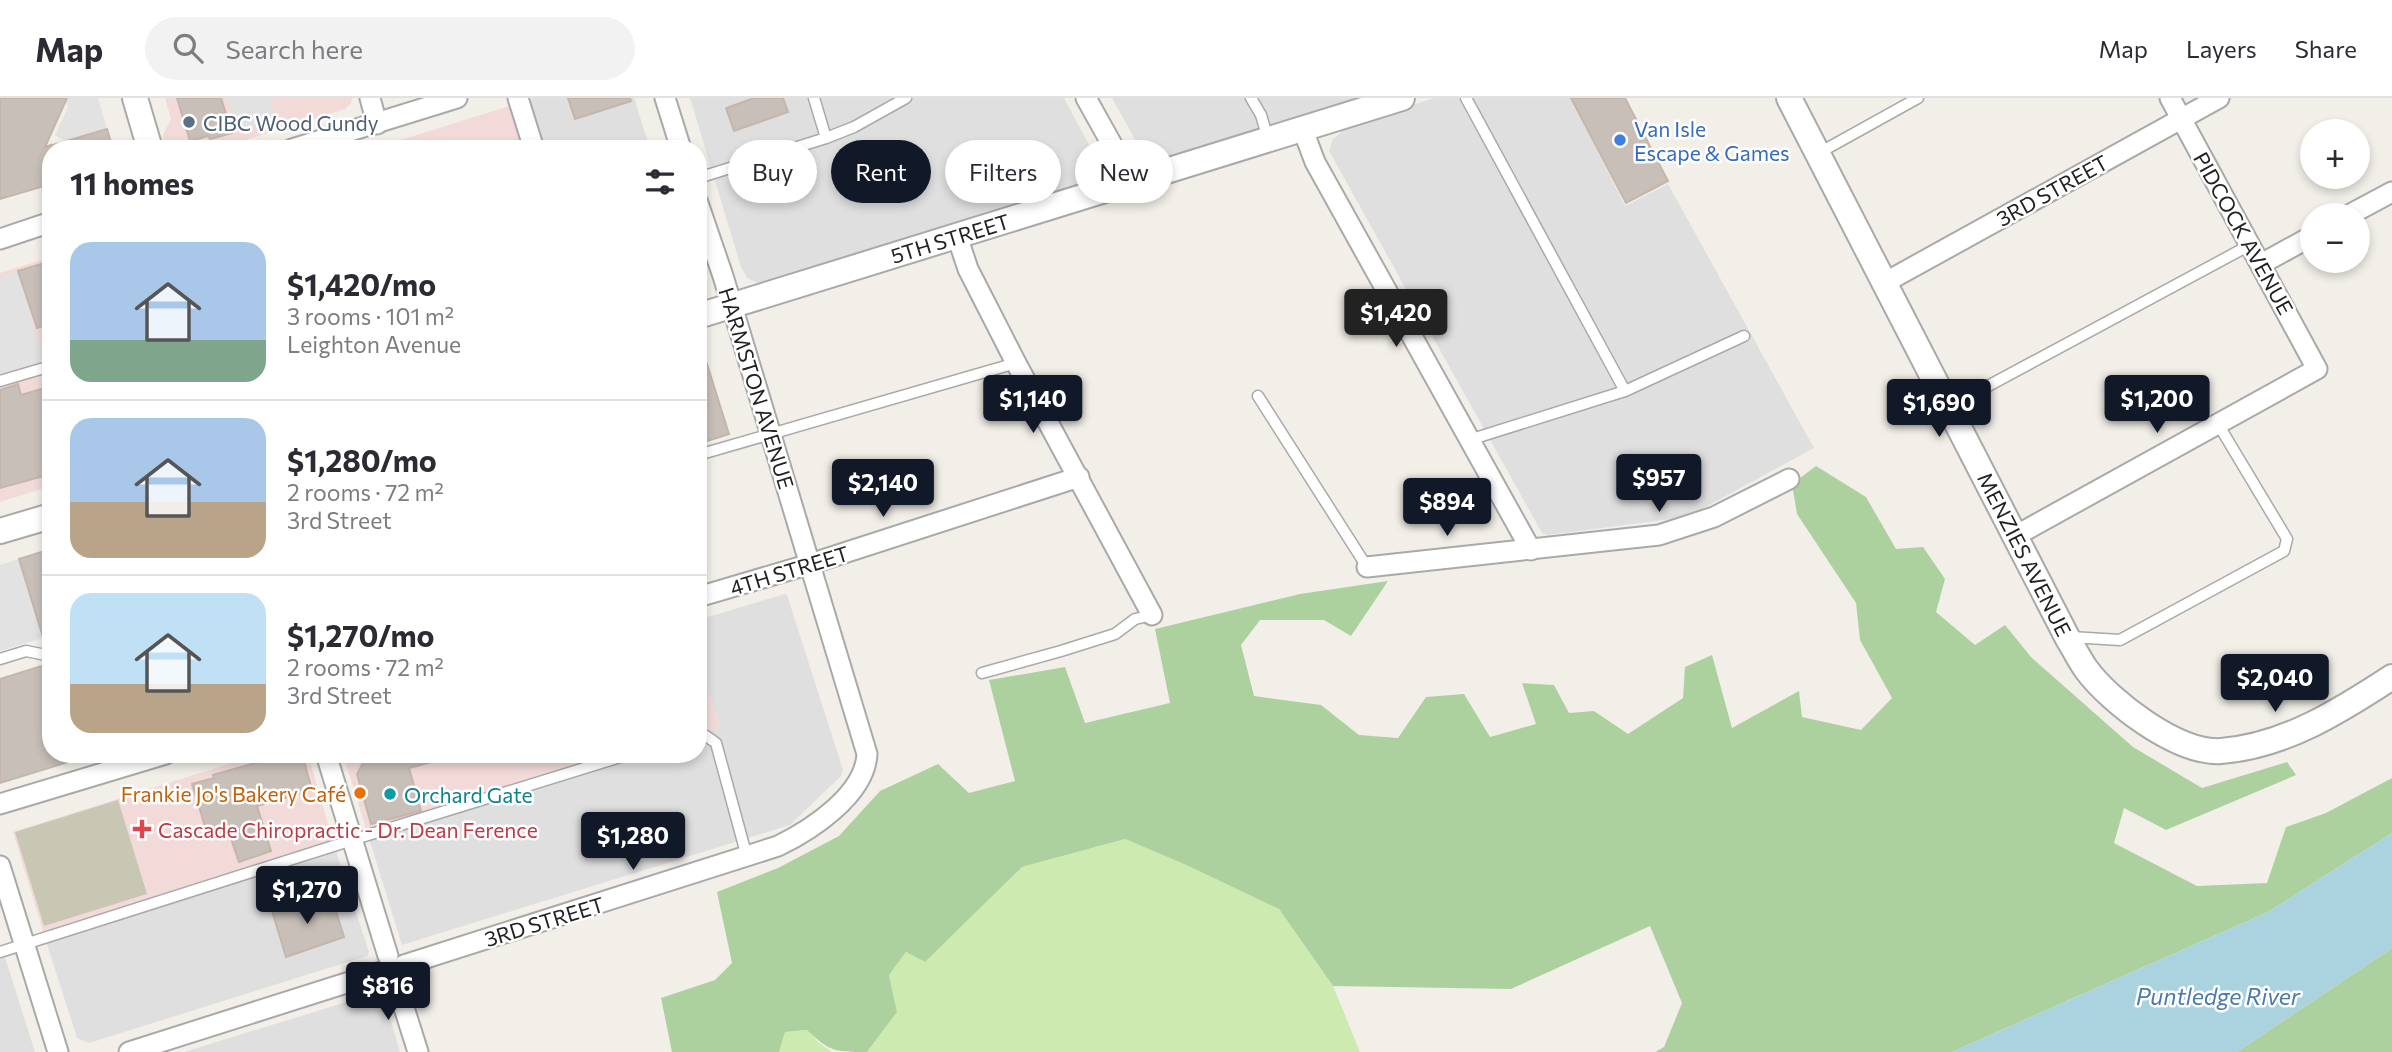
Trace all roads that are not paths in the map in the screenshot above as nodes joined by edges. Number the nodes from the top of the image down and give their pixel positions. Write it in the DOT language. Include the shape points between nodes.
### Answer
graph roads {
  1 [pos="135,98"];
  2 [pos="370,98"];
  3 [pos="457,98"];
  4 [pos="517,98"];
  5 [pos="665,98"];
  6 [pos="814,98"];
  7 [pos="906,98"];
  8 [pos="1086,98"];
  9 [pos="1251,98"];
  10 [pos="1402,98"];
  11 [pos="1466,98"];
  12 [pos="1789,98"];
  13 [pos="1918,98"];
  14 [pos="2170,98"];
  15 [pos="2219,98"];
  16 [pos="2181,119"];
  17 [pos="377,124"];
  18 [pos="1303,130"];
  19 [pos="827,138"];
  20 [pos="147,140"];
  21 [pos="323,140"];
  22 [pos="531,140"];
  23 [pos="678,140"];
  24 [pos="1109,140"];
  25 [pos="1269,141"];
  26 [pos="1817,154"];
  27 [pos="1173,170"];
  28 [pos="707,175"];
  29 [pos="2392,192"];
  30 [pos="1075,199"];
  31 [pos="2370,204"];
  32 [pos="42,225"];
  33 [pos="707,231"];
  34 [pos="957,236"];
  35 [pos="0,239"];
  36 [pos="2300,243"];
  37 [pos="2250,245"];
  38 [pos="2261,264"];
  39 [pos="1884,283"];
  40 [pos="731,306"];
  41 [pos="707,313"];
  42 [pos="1744,336"];
  43 [pos="1016,363"];
  44 [pos="42,369"];
  45 [pos="0,381"];
  46 [pos="1625,391"];
  47 [pos="1258,397"];
  48 [pos="1948,407"];
  49 [pos="2218,424"];
  50 [pos="770,433"];
  51 [pos="1469,440"];
  52 [pos="707,452"];
  53 [pos="1079,478"];
  54 [pos="1789,479"];
  55 [pos="42,519"];
  56 [pos="0,531"];
  57 [pos="2015,536"];
  58 [pos="1531,550"];
  59 [pos="810,564"];
  60 [pos="1367,567"];
  61 [pos="707,594"];
  62 [pos="1152,615"];
  63 [pos="2067,637"];
  64 [pos="42,654"];
  65 [pos="0,659"];
  66 [pos="982,673"];
  67 [pos="2392,677"];
  68 [pos="707,737"];
  69 [pos="136,763"];
  70 [pos="329,763"];
  71 [pos="601,763"];
  72 [pos="863,776"];
  73 [pos="0,804"];
  74 [pos="353,839"];
  75 [pos="747,858"];
  76 [pos="0,866"];
  77 [pos="23,945"];
  78 [pos="0,952"];
  79 [pos="392,968"];
  80 [pos="58,1052"];
  81 [pos="129,1052"];
  82 [pos="418,1052"];
  1 -- 20 [label="street"];
  2 -- 17 [label="street"];
  3 -- 17 [label="street"];
  4 -- 22 [label="street"];
  5 -- 23 [label="street"];
  6 -- 19 [label="lane"];
  7 -- 19 [label="lane"];
  8 -- 24 [label="street"];
  9 -- 25 [label="lane"];
  10 -- 18 [label="street, 5TH STREET"];
  11 -- 46 [label="lane"];
  12 -- 26 [label="street, MENZIES AVENUE"];
  13 -- 26 [label="lane"];
  14 -- 16 [label="street, PIDCOCK AVENUE"];
  15 -- 16 [label="street, 3RD STREET"];
  16 -- 37 [label="street, PIDCOCK AVENUE"];
  16 -- 39 [label="street, 3RD STREET"];
  17 -- 21 [label="street"];
  18 -- 25 [label="street, 5TH STREET"];
  18 -- 51 [label="street" via="1315,162"];
  19 -- 28 [label="lane"];
  25 -- 27 [label="street, 5TH STREET"];
  26 -- 39 [label="street, MENZIES AVENUE"];
  29 -- 31 [label="street"];
  30 -- 34 [label="street, 5TH STREET"];
  32 -- 35 [label="street"];
  33 -- 40 [label="street, HARMSTON AVENUE"];
  34 -- 40 [label="street, 5TH STREET"];
  34 -- 43 [label="street" via="968,269"];
  36 -- 38 [label="street"];
  37 -- 38 [label="street, PIDCOCK AVENUE"];
  37 -- 48 [label="lane"];
  38 -- 49 [label="street, PIDCOCK AVENUE" via="2317,369"];
  39 -- 48 [label="street, MENZIES AVENUE"];
  40 -- 41 [label="street, 5TH STREET"];
  40 -- 50 [label="street, HARMSTON AVENUE"];
  42 -- 46 [label="lane"];
  43 -- 50 [label="lane"];
  43 -- 53 [label="street"];
  44 -- 45 [label="lane"];
  46 -- 51 [label="lane"];
  47 -- 60 [label="lane"];
  48 -- 57 [label="street, MENZIES AVENUE"];
  49 -- 57 [label="street"];
  49 -- 63 [label="lane" via="2287,539 2284,551 2120,640"];
  50 -- 52 [label="lane"];
  50 -- 59 [label="street, HARMSTON AVENUE"];
  51 -- 58 [label="street"];
  53 -- 59 [label="street, 4TH STREET"];
  53 -- 62 [label="street"];
  54 -- 58 [label="street" via="1714,517 1659,535"];
  55 -- 56 [label="street"];
  57 -- 63 [label="street, MENZIES AVENUE"];
  58 -- 60 [label="street"];
  59 -- 61 [label="street, 4TH STREET"];
  59 -- 72 [label="street, HARMSTON AVENUE" via="867,754"];
  62 -- 66 [label="lane" via="1135,619 1115,634"];
  63 -- 67 [label="street, MENZIES AVENUE" via="2087,671 2130,713 2152,728 2205,750 2247,746 2293,733"];
  64 -- 65 [label="lane" via="26,651"];
  68 -- 75 [label="lane" via="716,743"];
  69 -- 73 [label="street"];
  70 -- 74 [label="street"];
  71 -- 74 [label="lane"];
  72 -- 75 [label="street, 3RD STREET" via="811,828"];
  74 -- 77 [label="lane"];
  74 -- 79 [label="street"];
  75 -- 79 [label="street, 3RD STREET"];
  76 -- 77 [label="street"];
  77 -- 78 [label="lane"];
  77 -- 80 [label="street"];
  79 -- 81 [label="street, 3RD STREET"];
  79 -- 82 [label="street"];
}
